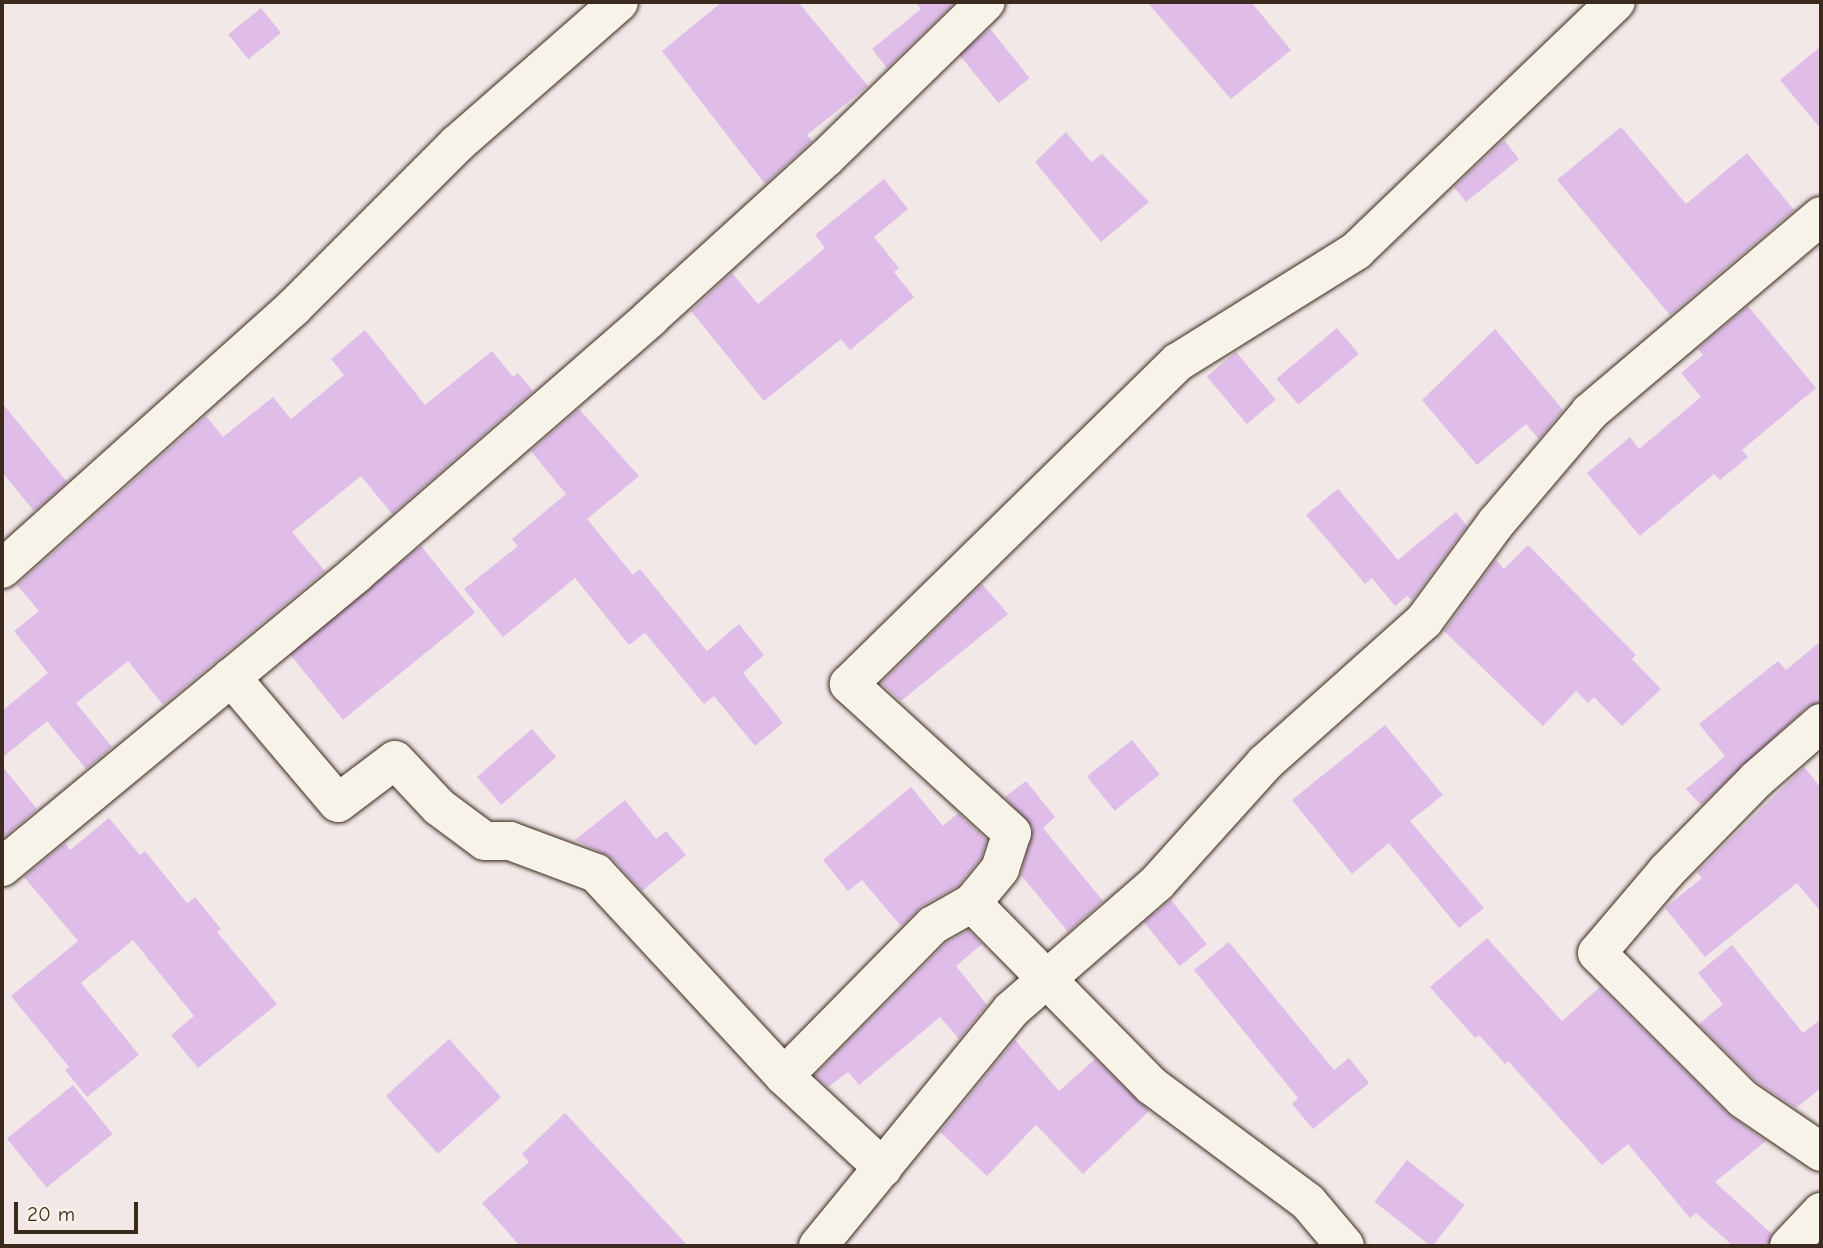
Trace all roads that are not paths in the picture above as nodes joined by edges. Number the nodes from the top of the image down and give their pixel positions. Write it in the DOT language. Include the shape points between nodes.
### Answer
graph roads {
  1 [pos="619,2"];
  2 [pos="986,2"];
  3 [pos="1616,2"];
  4 [pos="1821,216"];
  5 [pos="2,569"];
  6 [pos="231,677"];
  7 [pos="1821,723"];
  8 [pos="2,867"];
  9 [pos="972,903"];
  10 [pos="1045,981"];
  11 [pos="784,1076"];
  12 [pos="1821,1152"];
  13 [pos="883,1168"];
  14 [pos="1821,1212"];
  15 [pos="818,1246"];
  16 [pos="1345,1246"];
  17 [pos="1789,1246"];
  1 -- 5 [label="street" via="457,144 294,307"];
  2 -- 6 [label="street" via="826,158 650,318"];
  3 -- 9 [label="street" via="1356,251 1178,362 849,684 1012,833 1000,869"];
  4 -- 10 [label="street" via="1590,412 1496,523 1424,621 1265,763 1157,883"];
  6 -- 8 [label="street"];
  6 -- 11 [label="street" via="338,803 396,760 439,807 485,841 510,841 596,873"];
  7 -- 12 [label="street" via="1756,780 1666,872 1597,953 1743,1099"];
  9 -- 10 [label="street"];
  9 -- 11 [label="street" via="933,925"];
  10 -- 13 [label="street" via="1011,1010"];
  10 -- 16 [label="street" via="1153,1086 1308,1202"];
  11 -- 13 [label="street"];
  13 -- 15 [label="street"];
  14 -- 17 [label="street"];
}
